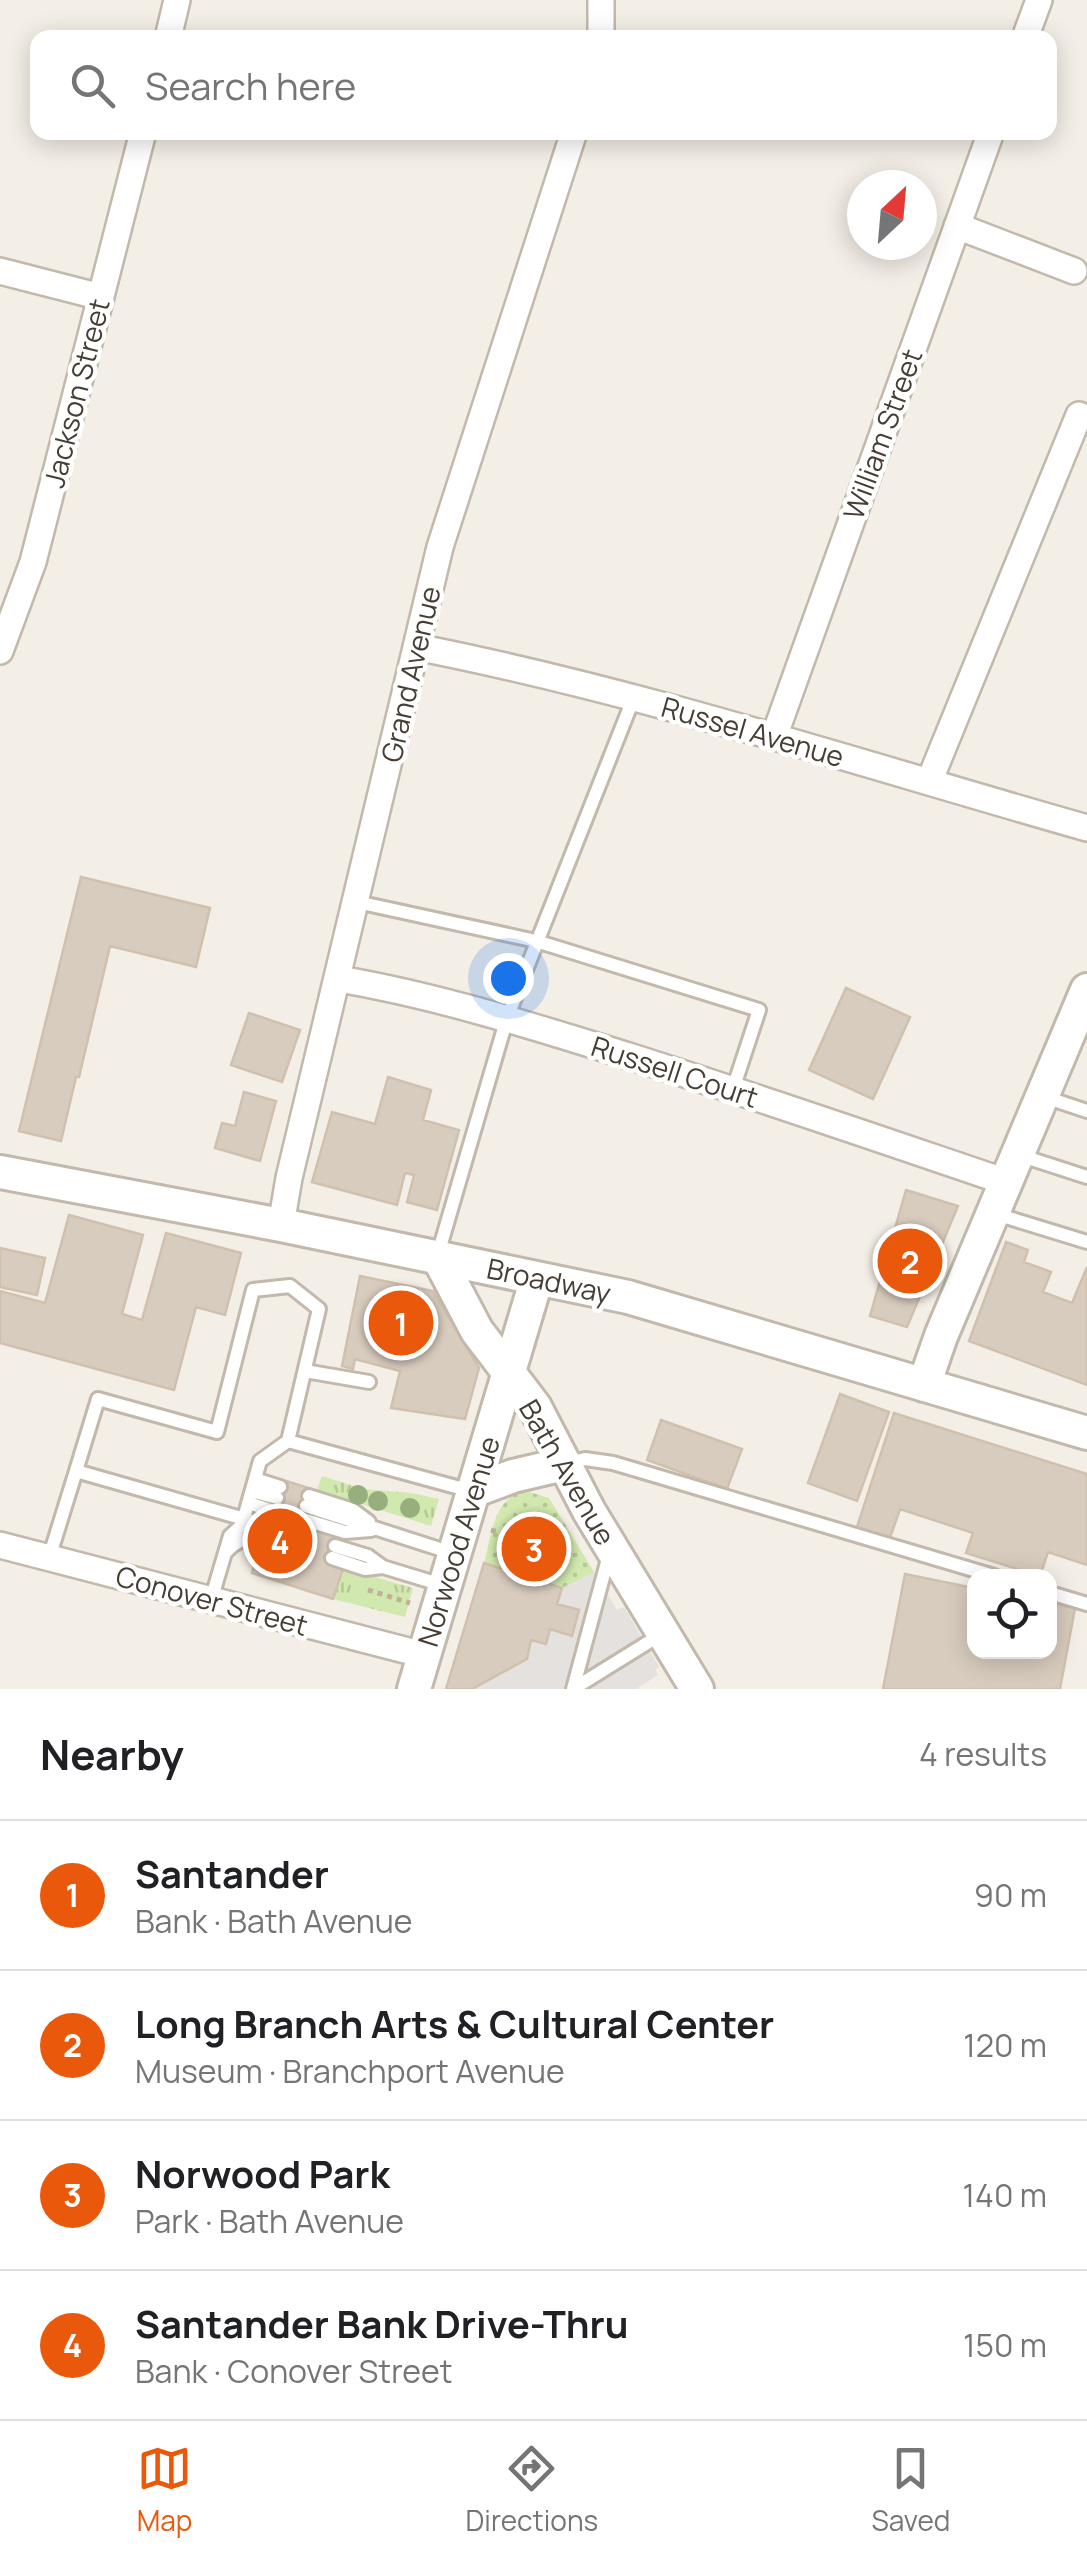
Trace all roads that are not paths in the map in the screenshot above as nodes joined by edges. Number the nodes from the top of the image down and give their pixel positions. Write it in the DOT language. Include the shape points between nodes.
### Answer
graph roads {
  1 [pos="177,0"];
  2 [pos="601,0"];
  3 [pos="1038,0"];
  4 [pos="170,30"];
  5 [pos="601,30"];
  6 [pos="1028,30"];
  7 [pos="141,140"];
  8 [pos="571,140"];
  9 [pos="988,140"];
  10 [pos="957,226"];
  11 [pos="1074,271"];
  12 [pos="0,272"];
  13 [pos="101,297"];
  14 [pos="1078,415"];
  15 [pos="416,647"];
  16 [pos="0,651"];
  17 [pos="634,698"];
  18 [pos="774,737"];
  19 [pos="929,782"];
  20 [pos="1087,828"];
  21 [pos="357,902"];
  22 [pos="536,941"];
  23 [pos="339,978"];
  24 [pos="1085,1003"];
  25 [pos="507,1018"];
  26 [pos="733,1090"];
  27 [pos="1043,1096"];
  28 [pos="1087,1111"];
  29 [pos="1012,1168"];
  30 [pos="0,1172"];
  31 [pos="1087,1177"];
  32 [pos="994,1214"];
  33 [pos="281,1225"];
  34 [pos="1087,1242"];
  35 [pos="438,1257"];
  36 [pos="537,1278"];
  37 [pos="304,1371"];
  38 [pos="508,1373"];
  39 [pos="369,1382"];
  40 [pos="924,1385"];
  41 [pos="1087,1434"];
  42 [pos="288,1442"];
  43 [pos="564,1464"];
  44 [pos="76,1471"];
  45 [pos="252,1491"];
  46 [pos="473,1491"];
  47 [pos="244,1518"];
  48 [pos="378,1530"];
  49 [pos="0,1545"];
  50 [pos="612,1548"];
  51 [pos="334,1552"];
  52 [pos="455,1553"];
  53 [pos="49,1558"];
  54 [pos="222,1564"];
  55 [pos="970,1569"];
  56 [pos="445,1586"];
  57 [pos="1057,1595"];
  58 [pos="212,1600"];
  59 [pos="1087,1604"];
  60 [pos="663,1633"];
  61 [pos="424,1655"];
  62 [pos="414,1689"];
  63 [pos="573,1689"];
  64 [pos="697,1689"];
  1 -- 4 [label="street"];
  2 -- 5 [label="street"];
  3 -- 6 [label="street"];
  7 -- 13 [label="street, Jackson Street"];
  8 -- 15 [label="street, Grand Avenue" via="445,531"];
  9 -- 10 [label="street, William Street"];
  10 -- 11 [label="street"];
  10 -- 18 [label="street, William Street"];
  12 -- 13 [label="street"];
  13 -- 16 [label="street, Jackson Street" via="32,562"];
  14 -- 19 [label="street"];
  15 -- 17 [label="street, Russel Avenue"];
  15 -- 21 [label="street, Grand Avenue"];
  17 -- 18 [label="street, Russel Avenue"];
  17 -- 22 [label="lane"];
  18 -- 19 [label="street, Russel Avenue"];
  19 -- 20 [label="street, Russel Avenue"];
  21 -- 22 [label="lane"];
  21 -- 23 [label="street, Grand Avenue"];
  22 -- 25 [label="lane"];
  22 -- 26 [label="lane" via="759,1010"];
  23 -- 25 [label="street, Russell Court"];
  23 -- 33 [label="street, Grand Avenue"];
  24 -- 27 [label="street"];
  25 -- 26 [label="street, Russell Court"];
  25 -- 35 [label="lane"];
  26 -- 29 [label="street, Russell Court"];
  27 -- 28 [label="lane"];
  27 -- 29 [label="street"];
  29 -- 31 [label="lane"];
  29 -- 32 [label="street"];
  30 -- 33 [label="street, Broadway"];
  32 -- 34 [label="lane"];
  32 -- 40 [label="street"];
  33 -- 35 [label="street, Broadway"];
  35 -- 36 [label="street, Broadway"];
  35 -- 38 [label="street, Bath Avenue"];
  36 -- 38 [label="street, Norwood Avenue"];
  36 -- 40 [label="street, Broadway" via="628,1297"];
  37 -- 39 [label="lane"];
  37 -- 42 [label="lane"];
  37 -- 44 [label="lane" via="320,1309 290,1286 253,1290 217,1432 98,1399"];
  38 -- 43 [label="street, Bath Avenue" via="535,1406"];
  38 -- 46 [label="street, Norwood Avenue"];
  40 -- 41 [label="street, Broadway"];
  42 -- 45 [label="lane" via="260,1461"];
  42 -- 46 [label="lane"];
  43 -- 46 [label="street"];
  43 -- 50 [label="street, Bath Avenue"];
  43 -- 55 [label="lane" via="612,1463"];
  44 -- 47 [label="lane"];
  44 -- 53 [label="lane"];
  45 -- 45 [label="lane" via="277,1499"];
  45 -- 47 [label="lane"];
  46 -- 52 [label="street, Norwood Avenue"];
  47 -- 54 [label="lane"];
  47 -- 54 [label="lane" via="267,1533 236,1542"];
  48 -- 48 [label="lane" via="346,1532 306,1507 353,1510"];
  48 -- 52 [label="lane"];
  49 -- 53 [label="street, Conover Street"];
  50 -- 60 [label="street, Bath Avenue"];
  50 -- 63 [label="lane"];
  51 -- 56 [label="lane" via="368,1556"];
  52 -- 56 [label="street, Norwood Avenue"];
  53 -- 58 [label="street, Conover Street"];
  54 -- 58 [label="lane"];
  56 -- 61 [label="street, Norwood Avenue"];
  57 -- 59 [label="lane"];
  58 -- 61 [label="street, Conover Street"];
  60 -- 63 [label="lane"];
  60 -- 64 [label="street, Bath Avenue"];
  61 -- 62 [label="street, Norwood Avenue"];
}
